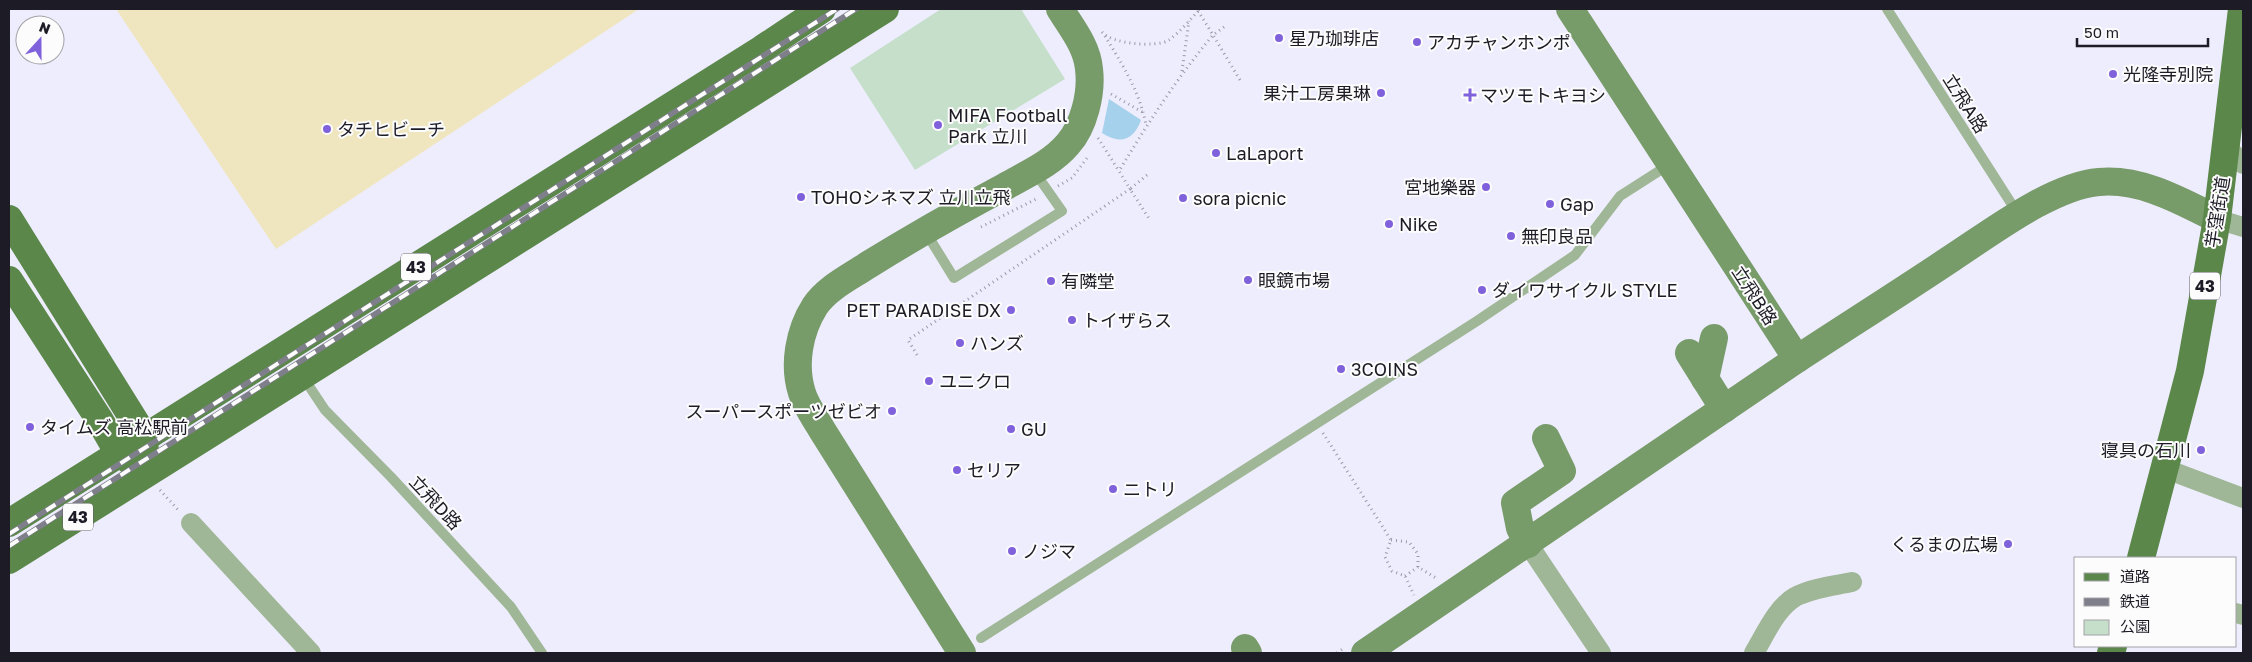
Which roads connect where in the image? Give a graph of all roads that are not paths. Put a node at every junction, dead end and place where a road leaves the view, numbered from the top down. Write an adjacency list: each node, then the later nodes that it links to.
1 (822, 9): 21 (main road, 43)
2 (885, 9): 18 (main road, 43)
3 (1060, 9): 9 (street)
4 (1570, 9): 8 (street, 立飛B路)
5 (1887, 9): 10 (lane, 立飛A路)
6 (2242, 9): 7 (main road, 芋窪街道 / 43)
7 (2235, 156): 12 (main road, 芋窪街道 / 43)
8 (1670, 164): 17 (street, 立飛B路); 33 (lane)
9 (1034, 170): 13 (street); 13 (lane)
10 (2018, 215): 12 (street); 17 (street)
11 (9, 219): 21 (main road)
12 (2235, 229): 24 (main road, 芋窪街道 / 43)
13 (925, 231): 33 (street)
14 (9, 280): 23 (main road)
15 (1714, 338): 19 (street)
16 (1689, 353): 19 (street)
17 (1797, 359): 20 (street)
18 (302, 376): 25 (main road, 43); 35 (lane, 立飛D路)
19 (1705, 379): 20 (street)
20 (1724, 409): 29 (street)
21 (144, 436): 23 (main road, 43); 25 (main road)
22 (1546, 438): 29 (street)
23 (118, 452): 25 (main road); 27 (main road, 43)
24 (2166, 469): 26 (street); 30 (main road, 芋窪街道 / 43)
25 (152, 480): 31 (main road, 43)
26 (2243, 498)
27 (9, 523)
28 (191, 523): 34 (street)
29 (1528, 544): 36 (street); 37 (street)
30 (2141, 557)
31 (9, 560)
32 (1852, 582): 38 (street)
33 (971, 645)
34 (311, 653)
35 (542, 653)
36 (1365, 653)
37 (1601, 653)
38 (1754, 653)

